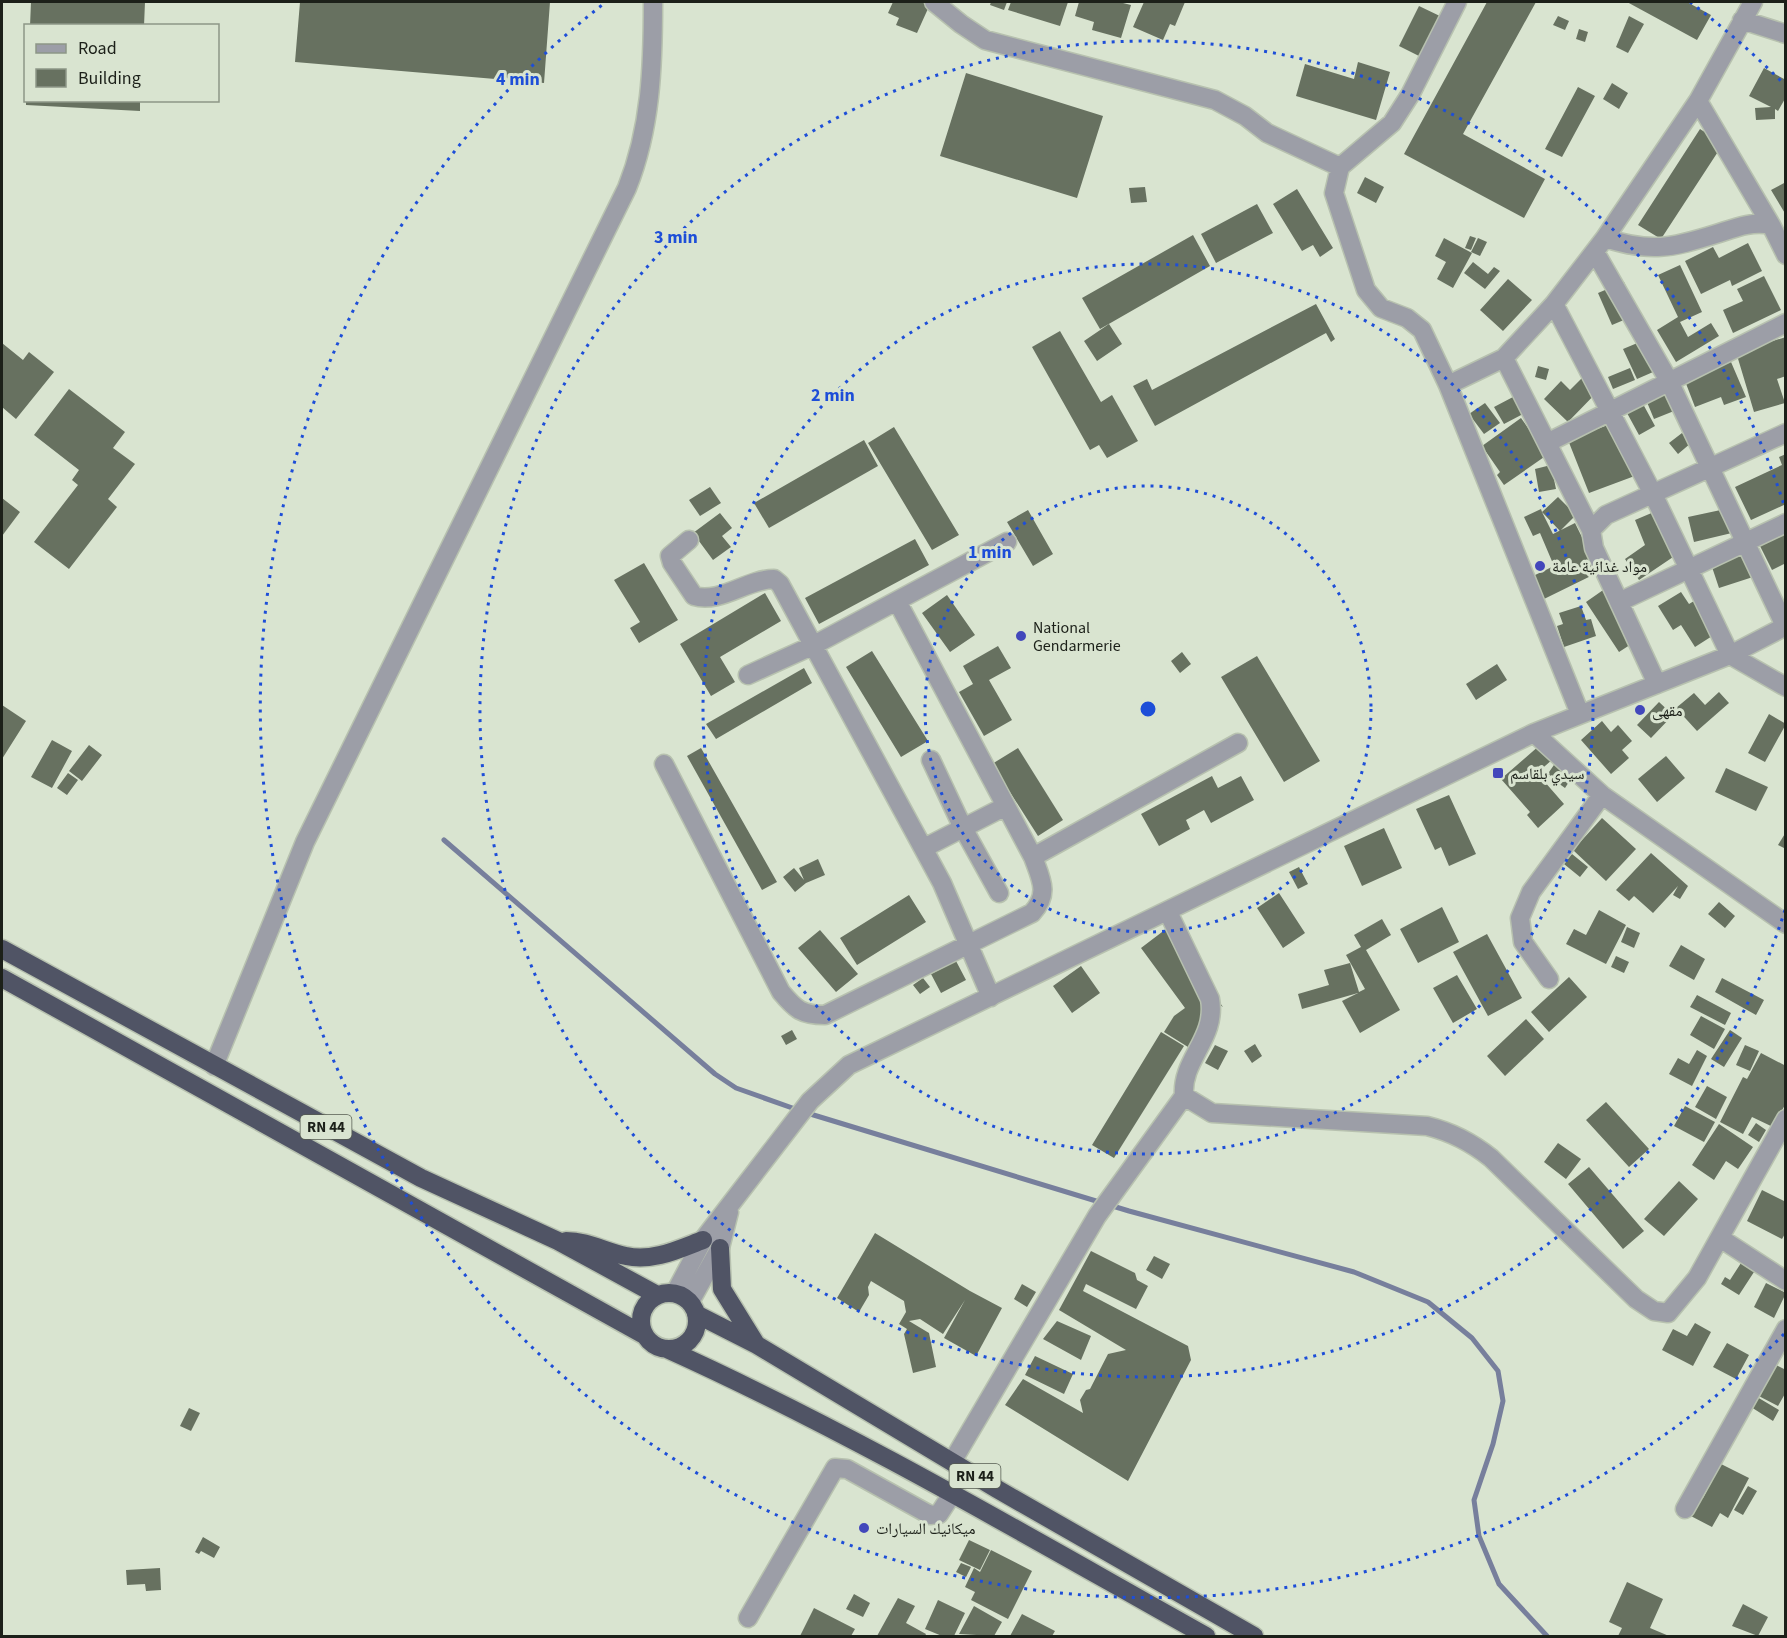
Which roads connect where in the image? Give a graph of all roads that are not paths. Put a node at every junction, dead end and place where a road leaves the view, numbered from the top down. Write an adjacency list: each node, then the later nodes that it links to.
1 (653, 2): 54 (street)
2 (934, 2): 8 (street)
3 (1457, 2): 8 (street)
4 (1753, 2): 5 (street)
5 (1742, 20): 6 (street); 7 (street)
6 (1785, 34)
7 (1698, 101): 9 (street); 10 (street)
8 (1340, 167): 16 (street)
9 (1771, 225): 10 (street); 11 (street)
10 (1600, 245): 12 (street); 15 (street)
11 (1785, 255)
12 (1554, 304): 14 (street); 17 (street)
13 (1785, 323): 15 (street)
14 (1504, 358): 16 (street); 19 (street)
15 (1669, 381): 17 (street); 20 (street)
16 (1448, 385): 36 (street)
17 (1609, 410): 19 (street); 21 (street)
18 (1785, 433): 20 (street)
19 (1547, 443): 23 (street)
20 (1712, 467): 21 (street); 25 (street)
21 (1653, 494): 23 (street); 27 (street)
22 (1785, 523): 25 (street)
23 (1592, 530): 29 (street)
24 (689, 540): 31 (street)
25 (1745, 540): 27 (street); 30 (street)
26 (1007, 542): 28 (street)
27 (1688, 567): 29 (street); 32 (street)
28 (897, 601): 31 (street); 42 (street)
29 (1619, 602): 34 (street)
30 (1785, 626): 32 (street)
31 (814, 645): 33 (street); 44 (street)
32 (1730, 655): 34 (street); 35 (street)
33 (748, 675)
34 (1657, 684): 36 (street)
35 (1785, 687)
36 (1580, 714): 37 (street)
37 (1534, 733): 41 (street); 47 (street)
38 (1238, 743): 45 (street)
39 (931, 760): 43 (street)
40 (664, 764): 49 (street)
41 (1602, 795): 48 (street); 52 (street)
42 (1006, 806): 43 (street); 45 (street)
43 (963, 828): 44 (street); 46 (street)
44 (924, 848): 49 (street)
45 (1033, 857): 49 (street)
46 (999, 892)
47 (1168, 912): 53 (street); 55 (street)
48 (1785, 924)
49 (969, 945): 53 (street)
50 (2, 949): 54 (highway, RN 44)
51 (2, 978): 65 (highway, RN 44)
52 (1549, 979)
53 (991, 997): 57 (street)
54 (214, 1066): 60 (highway, RN 44)
55 (1184, 1096): 58 (street); 68 (street)
56 (1785, 1119): 58 (street)
57 (730, 1208): 59 (street); 61 (street)
58 (1720, 1238): 62 (street)
59 (703, 1240): 60 (highway); 63 (street)
60 (558, 1241): 63 (highway, RN 44)
61 (720, 1248): 63 (street); 66 (highway)
62 (1785, 1281)
63 (679, 1301): 65 (highway); 66 (highway, RN 44); 67 (highway)
64 (1785, 1329): 70 (street)
65 (644, 1335): 67 (highway)
66 (758, 1346): 68 (highway, RN 44)
67 (668, 1349): 69 (highway, RN 44)
68 (952, 1462): 73 (highway, RN 44)
69 (952, 1494): 71 (street); 72 (highway, RN 44)
70 (1684, 1509)
71 (748, 1618)
72 (1206, 1636)
73 (1254, 1636)

